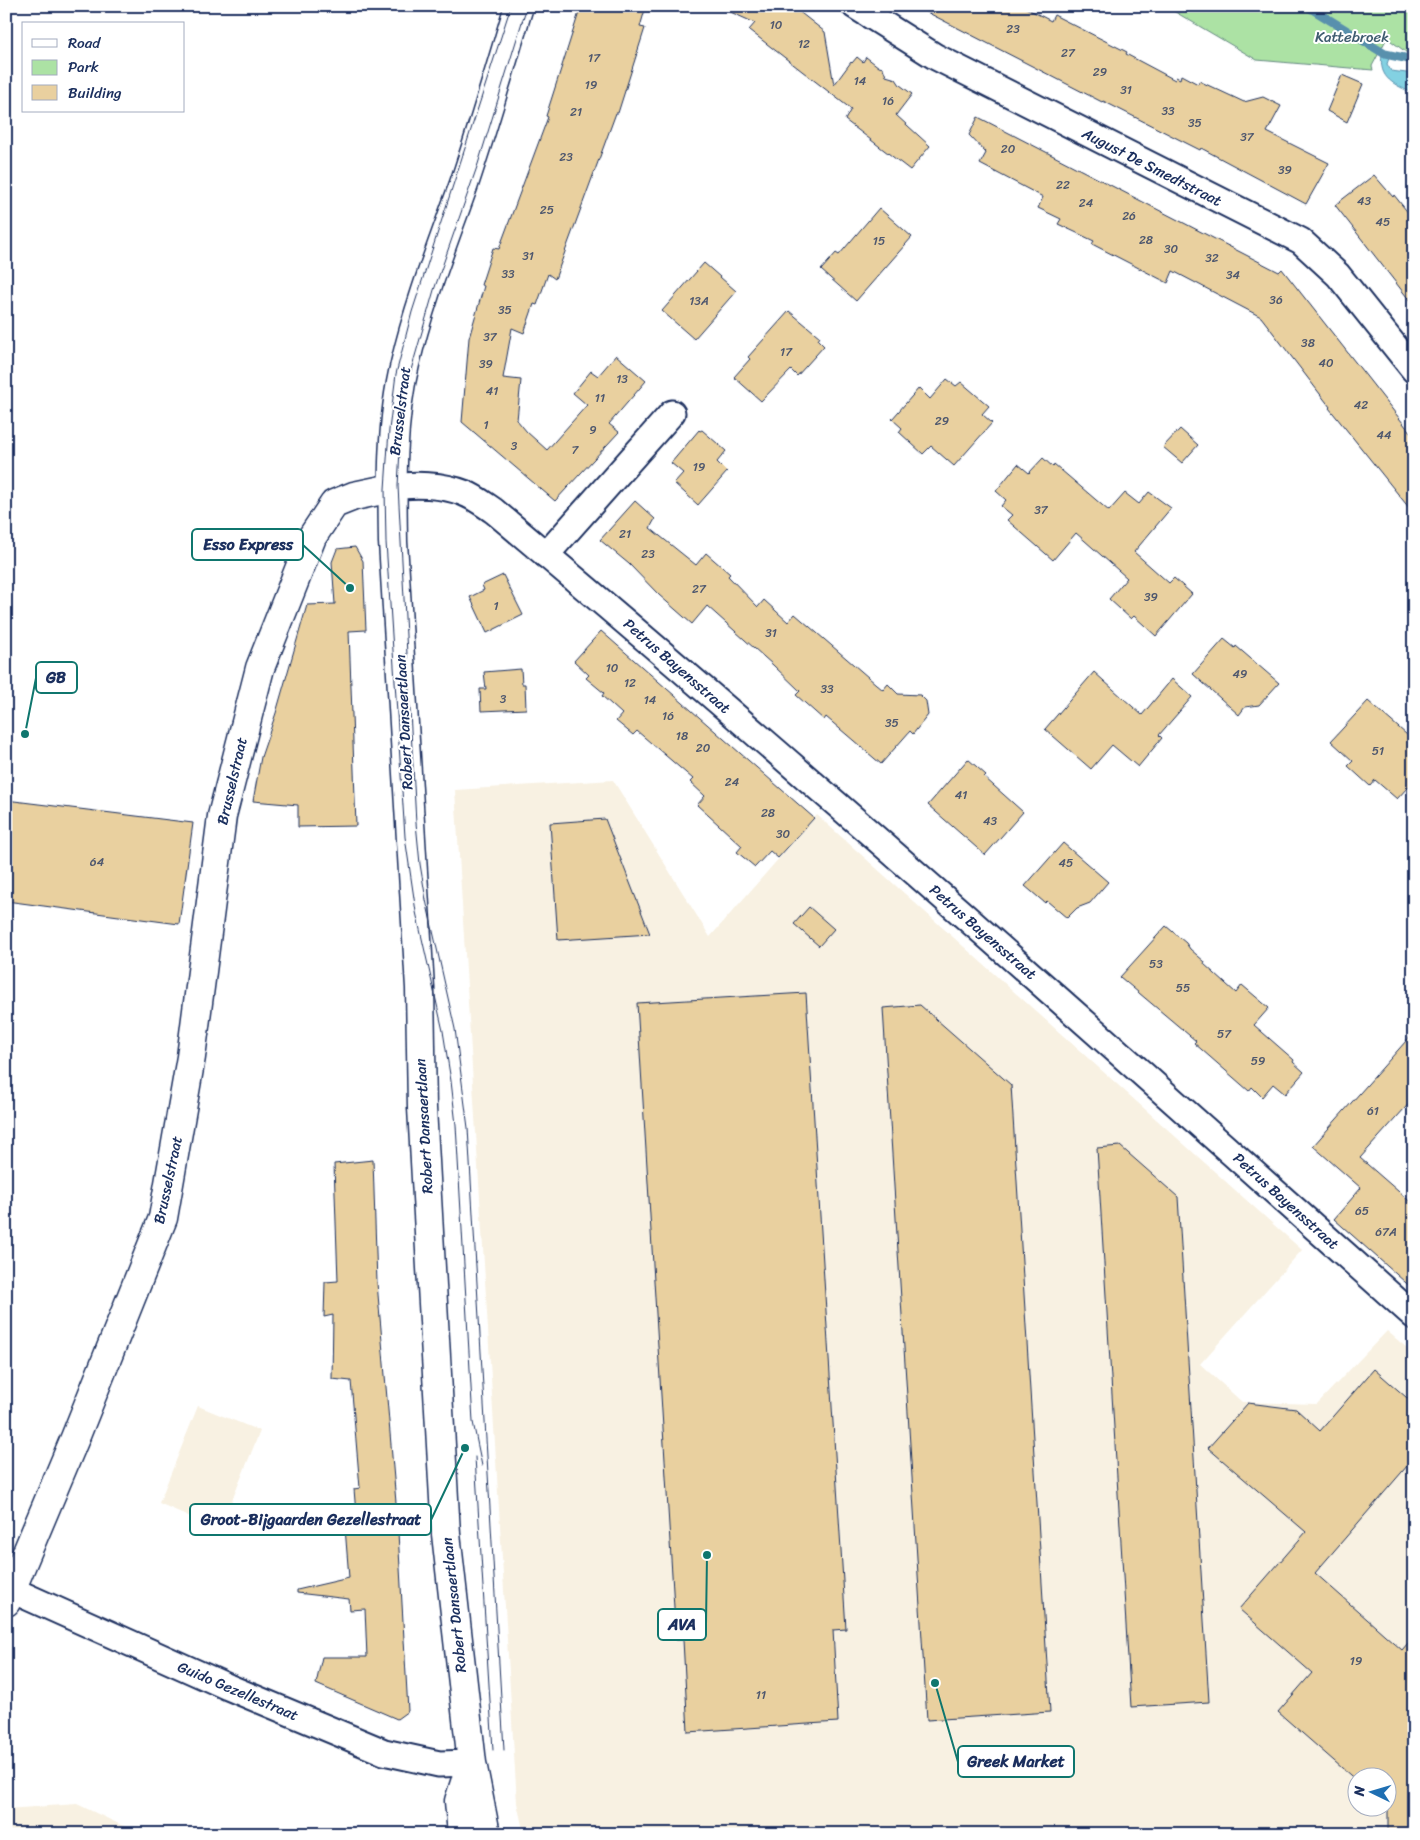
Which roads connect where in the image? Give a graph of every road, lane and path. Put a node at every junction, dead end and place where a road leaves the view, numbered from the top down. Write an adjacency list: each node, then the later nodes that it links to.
1 (519, 6): 5 (street, Brusselstraat)
2 (855, 6): 3 (street, August De Smedtstraat)
3 (1414, 370)
4 (672, 414): 6 (street)
5 (392, 488): 6 (street, Petrus Bayensstraat); 8 (street, Brusselstraat); 9 (street, Robert Dansaertlaan)
6 (546, 555): 7 (street, Petrus Bayensstraat)
7 (1414, 1316)
8 (9, 1596): 9 (street, Guido Gezellestraat)
9 (472, 1763): 10 (street, Robert Dansaertlaan); 11 (street, Robert Dansaertlaan)
10 (462, 1834)
11 (486, 1834)

